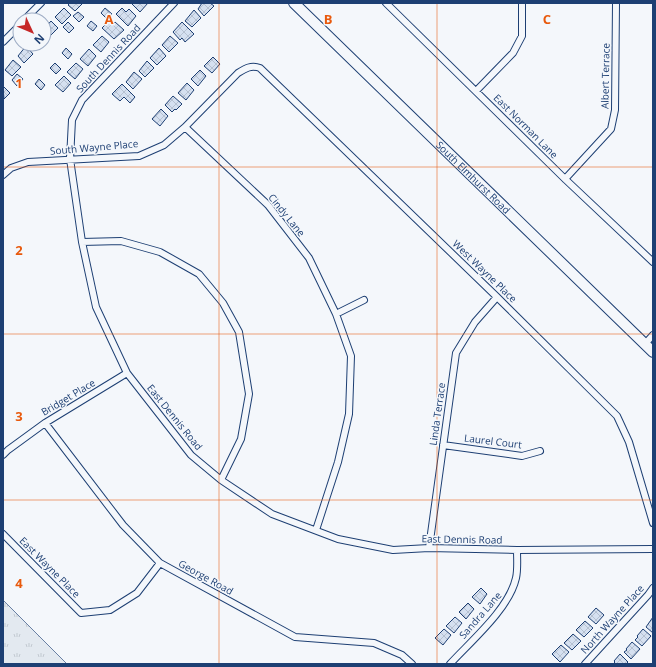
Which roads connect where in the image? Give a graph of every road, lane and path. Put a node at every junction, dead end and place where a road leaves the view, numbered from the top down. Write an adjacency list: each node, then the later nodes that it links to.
1 (41, 3): 7 (street)
2 (174, 3): 13 (street, South Dennis Road)
3 (294, 3): 22 (main road, South Elmhurst Road)
4 (387, 3): 11 (street, East Norman Lane)
5 (522, 3): 11 (street)
6 (616, 3): 15 (street, Albert Terrace)
7 (32, 12)
8 (12, 32): 9 (street)
9 (3, 42)
10 (254, 66): 12 (street, South Wayne Place); 18 (street, West Wayne Place)
11 (476, 91): 15 (street, East Norman Lane)
12 (185, 127): 13 (street, South Wayne Place); 20 (street, Cindy Lane)
13 (70, 160): 14 (street, South Wayne Place); 16 (street, East Dennis Road)
14 (3, 174)
15 (565, 179): 17 (street, East Norman Lane)
16 (82, 242): 24 (street, East Dennis Road); 29 (street)
17 (653, 262)
18 (497, 297): 26 (street, Linda Terrace); 30 (street, West Wayne Place)
19 (364, 300): 20 (street)
20 (336, 314): 31 (street, Cindy Lane)
21 (653, 335): 22 (street)
22 (645, 344): 23 (main road, South Elmhurst Road)
23 (653, 352)
24 (127, 373): 25 (street, Bridget Place); 29 (street, East Dennis Road)
25 (45, 423): 28 (street, Bridget Place); 36 (street, George Road)
26 (443, 445): 27 (street, Laurel Court); 33 (street, Linda Terrace)
27 (540, 451)
28 (3, 455)
29 (221, 480): 31 (street, East Dennis Road)
30 (653, 523)
31 (316, 530): 33 (street, East Dennis Road)
32 (3, 534): 36 (street, East Wayne Place)
33 (429, 548): 35 (street, East Dennis Road)
34 (653, 549): 35 (street, East Dennis Road)
35 (517, 550): 39 (street, Sandra Lane)
36 (160, 563): 38 (street, George Road)
37 (653, 588): 40 (street, North Wayne Place)
38 (412, 664)
39 (450, 664)
40 (585, 664)

